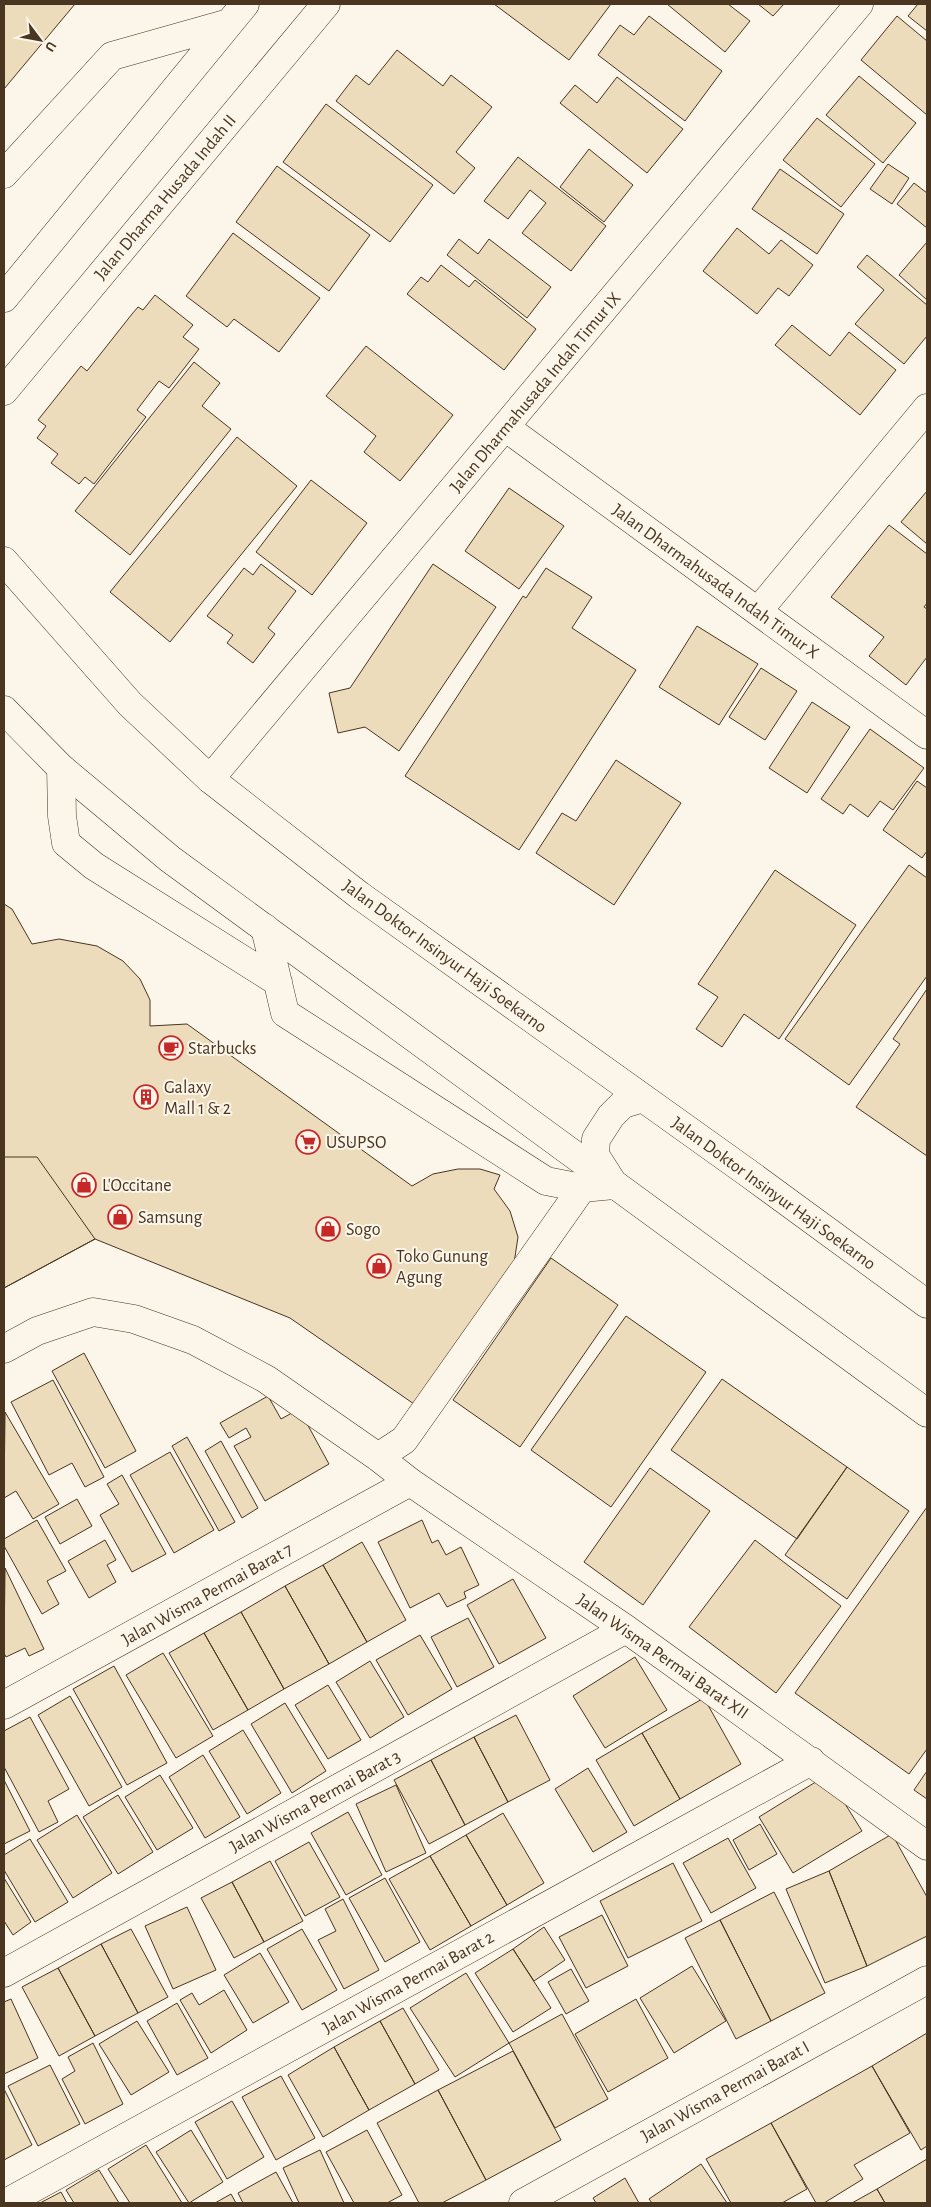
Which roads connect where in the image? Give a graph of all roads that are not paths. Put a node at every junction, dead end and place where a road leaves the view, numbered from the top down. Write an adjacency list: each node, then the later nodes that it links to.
1 (326, 4): 6 (street, Jalan Dharma Husada Indah II)
2 (859, 4): 8 (street, Jalan Dharmahusada Indah Timur IX)
3 (237, 14): 4 (street); 5 (street)
4 (4, 174)
5 (4, 298)
6 (4, 391)
7 (927, 408): 10 (street)
8 (505, 427): 10 (street, Jalan Dharmahusada Indah Timur X); 14 (street, Jalan Dharmahusada Indah Timur IX)
9 (4, 561): 14 (street, Jalan Doktor Insinyur Haji Soekarno)
10 (758, 611): 12 (street, Jalan Dharmahusada Indah Timur X)
11 (4, 710): 13 (street)
12 (927, 735)
13 (61, 768): 15 (street); 16 (street)
14 (210, 779): 17 (street, Jalan Doktor Insinyur Haji Soekarno)
15 (265, 928): 16 (street); 18 (street)
16 (278, 982): 19 (street)
17 (643, 1098): 18 (street); 20 (street, Jalan Doktor Insinyur Haji Soekarno)
18 (614, 1186): 19 (street); 22 (street)
19 (582, 1188): 23 (street, Jalan Wisma Permai Barat 7)
20 (927, 1304)
21 (4, 1349): 23 (street, Jalan Wisma Permai Barat XII)
22 (927, 1413)
23 (395, 1470): 24 (street, Jalan Wisma Permai Barat XII); 25 (street, Jalan Wisma Permai Barat 7)
24 (626, 1629): 26 (street, Jalan Wisma Permai Barat XII); 28 (street, Jalan Wisma Permai Barat 3)
25 (4, 1705)
26 (811, 1761): 27 (street, Jalan Wisma Permai Barat XII); 30 (street, Jalan Wisma Permai Barat 2)
27 (927, 1846)
28 (4, 1973)
29 (927, 1980): 31 (street, Jalan Wisma Permai Barat I)
30 (6, 2203)
31 (523, 2203)

